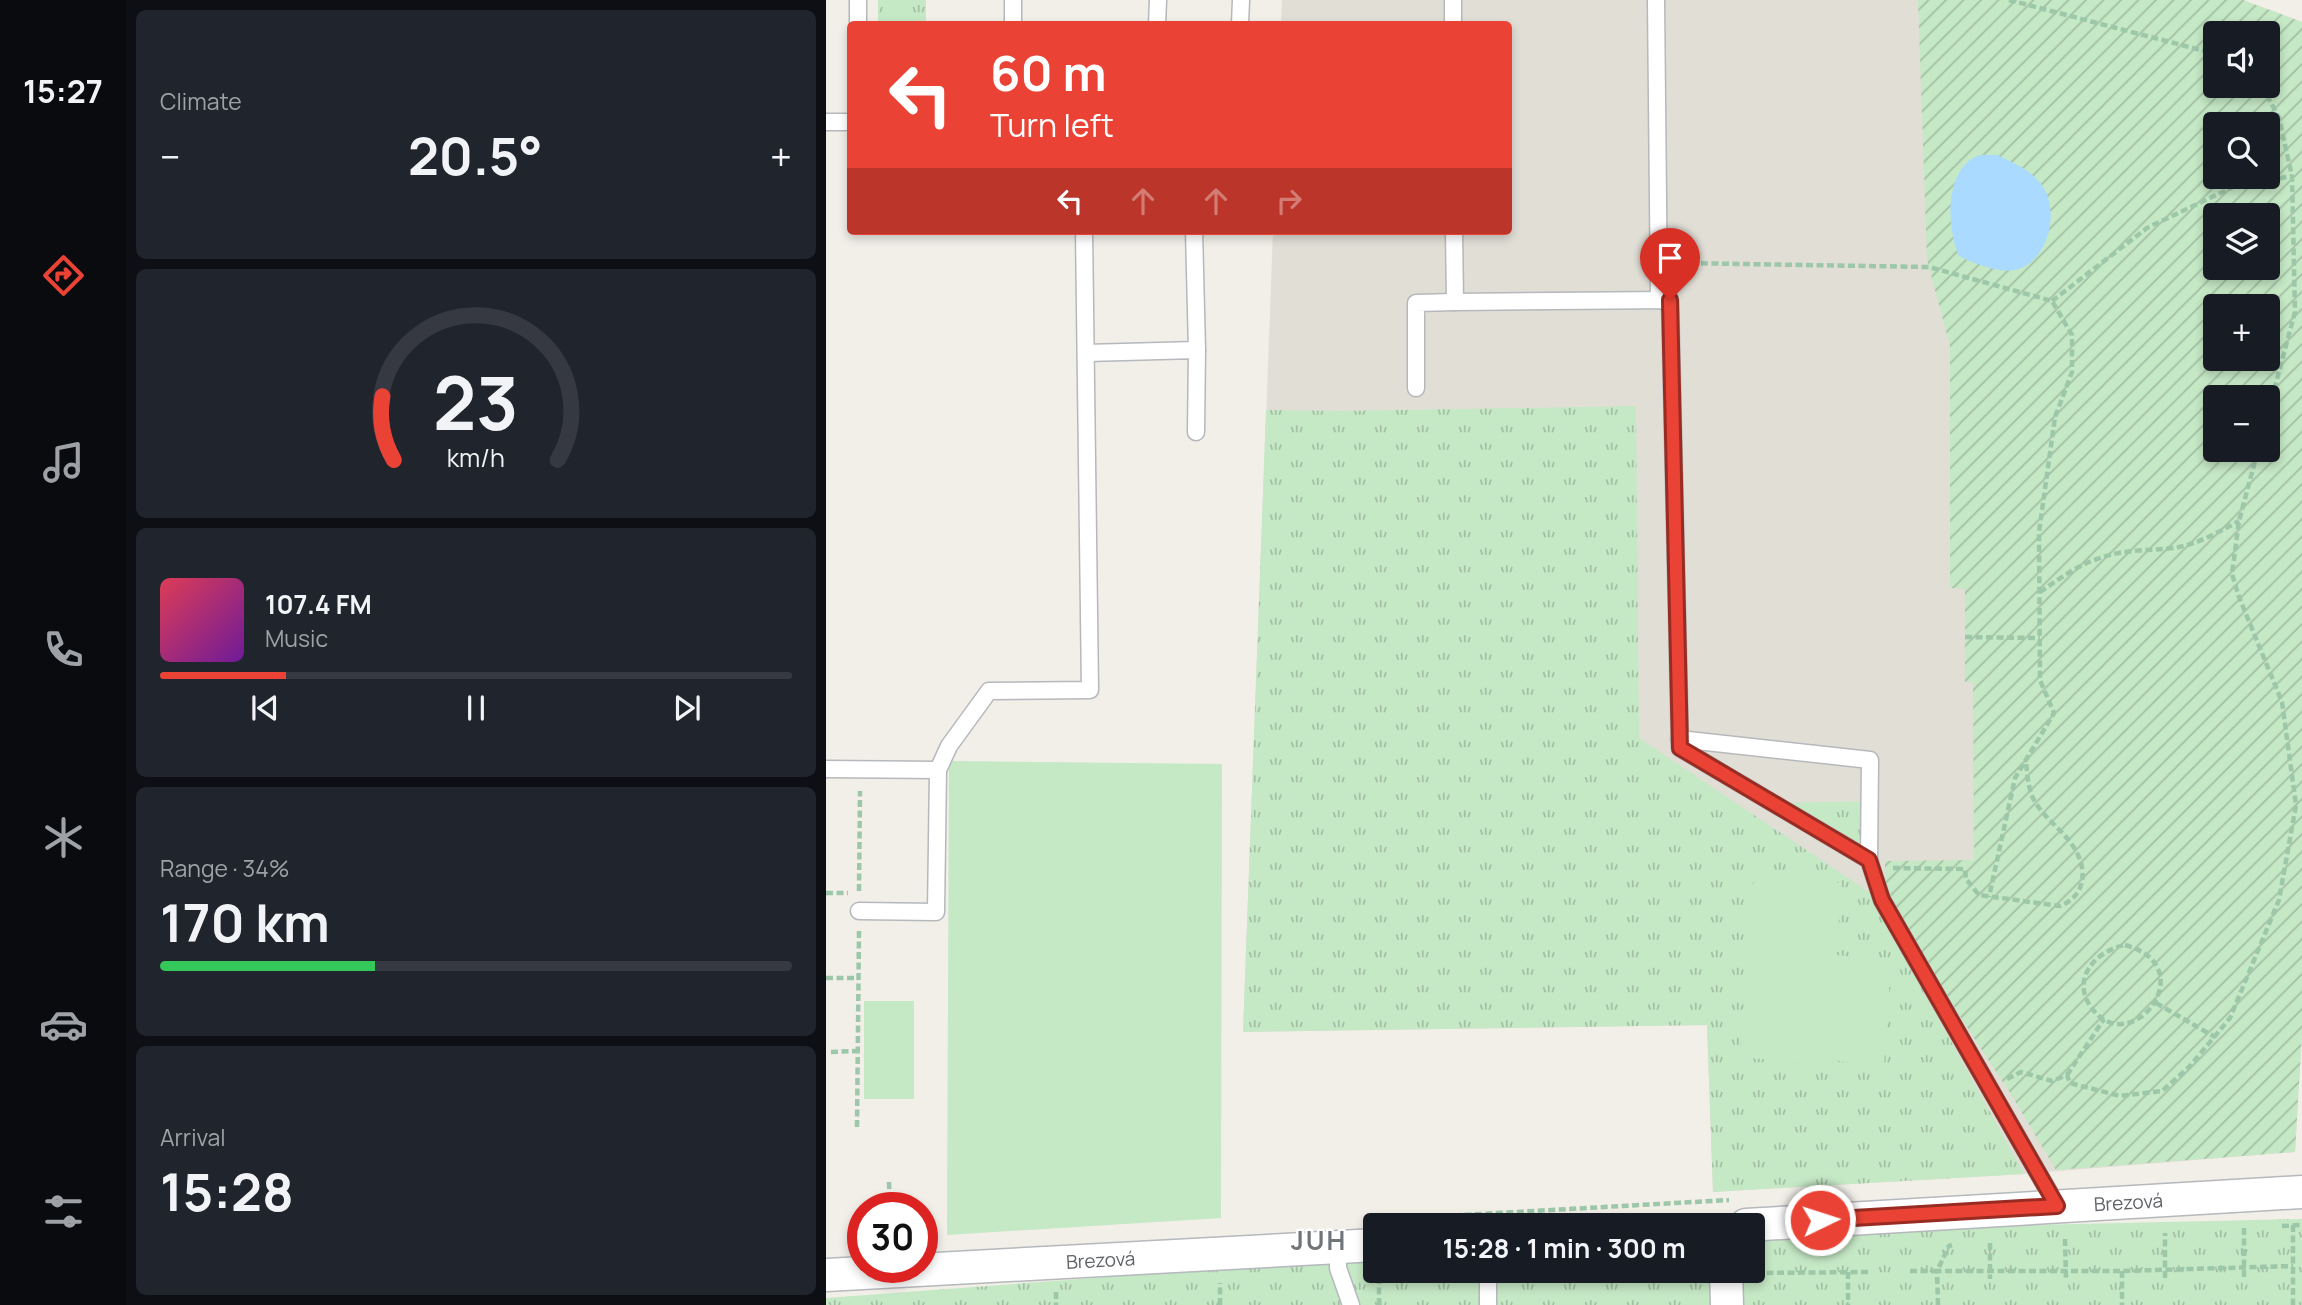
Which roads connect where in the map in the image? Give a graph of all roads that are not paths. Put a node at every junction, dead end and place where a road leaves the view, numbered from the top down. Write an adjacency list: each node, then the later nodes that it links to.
1 (858, 0): 7 (lane)
2 (1013, 0): 8 (lane)
3 (1158, 0): 9 (lane)
4 (1241, 0): 10 (lane)
5 (1453, 0): 11 (lane)
6 (1656, 0): 17 (lane)
7 (858, 21)
8 (1013, 21)
9 (1157, 21)
10 (1240, 21)
11 (1453, 21)
12 (826, 122): 13 (lane)
13 (847, 122)
14 (1084, 235): 20 (lane)
15 (1194, 235): 19 (lane)
16 (1454, 235): 18 (lane)
17 (1659, 300): 18 (lane); 23 (lane)
18 (1455, 302): 21 (lane)
19 (1197, 350): 20 (lane); 22 (lane)
20 (1086, 353): 25 (lane)
21 (1416, 388)
22 (1196, 432)
23 (1679, 739): 26 (lane); 26 (lane)
24 (826, 769): 25 (lane)
25 (938, 770): 27 (lane)
26 (1870, 864): 29 (lane)
27 (859, 911)
28 (2302, 1192): 29 (street, Brezová)
29 (2057, 1206): 30 (street, Brezová)
30 (1744, 1212)
31 (1363, 1238): 32 (street, Brezová)
32 (1338, 1247): 33 (street, Brezová); 36 (lane)
33 (826, 1275)
34 (1488, 1283): 37 (lane)
35 (1734, 1283): 38 (street)
36 (1351, 1305)
37 (1488, 1305)
38 (1727, 1305)

